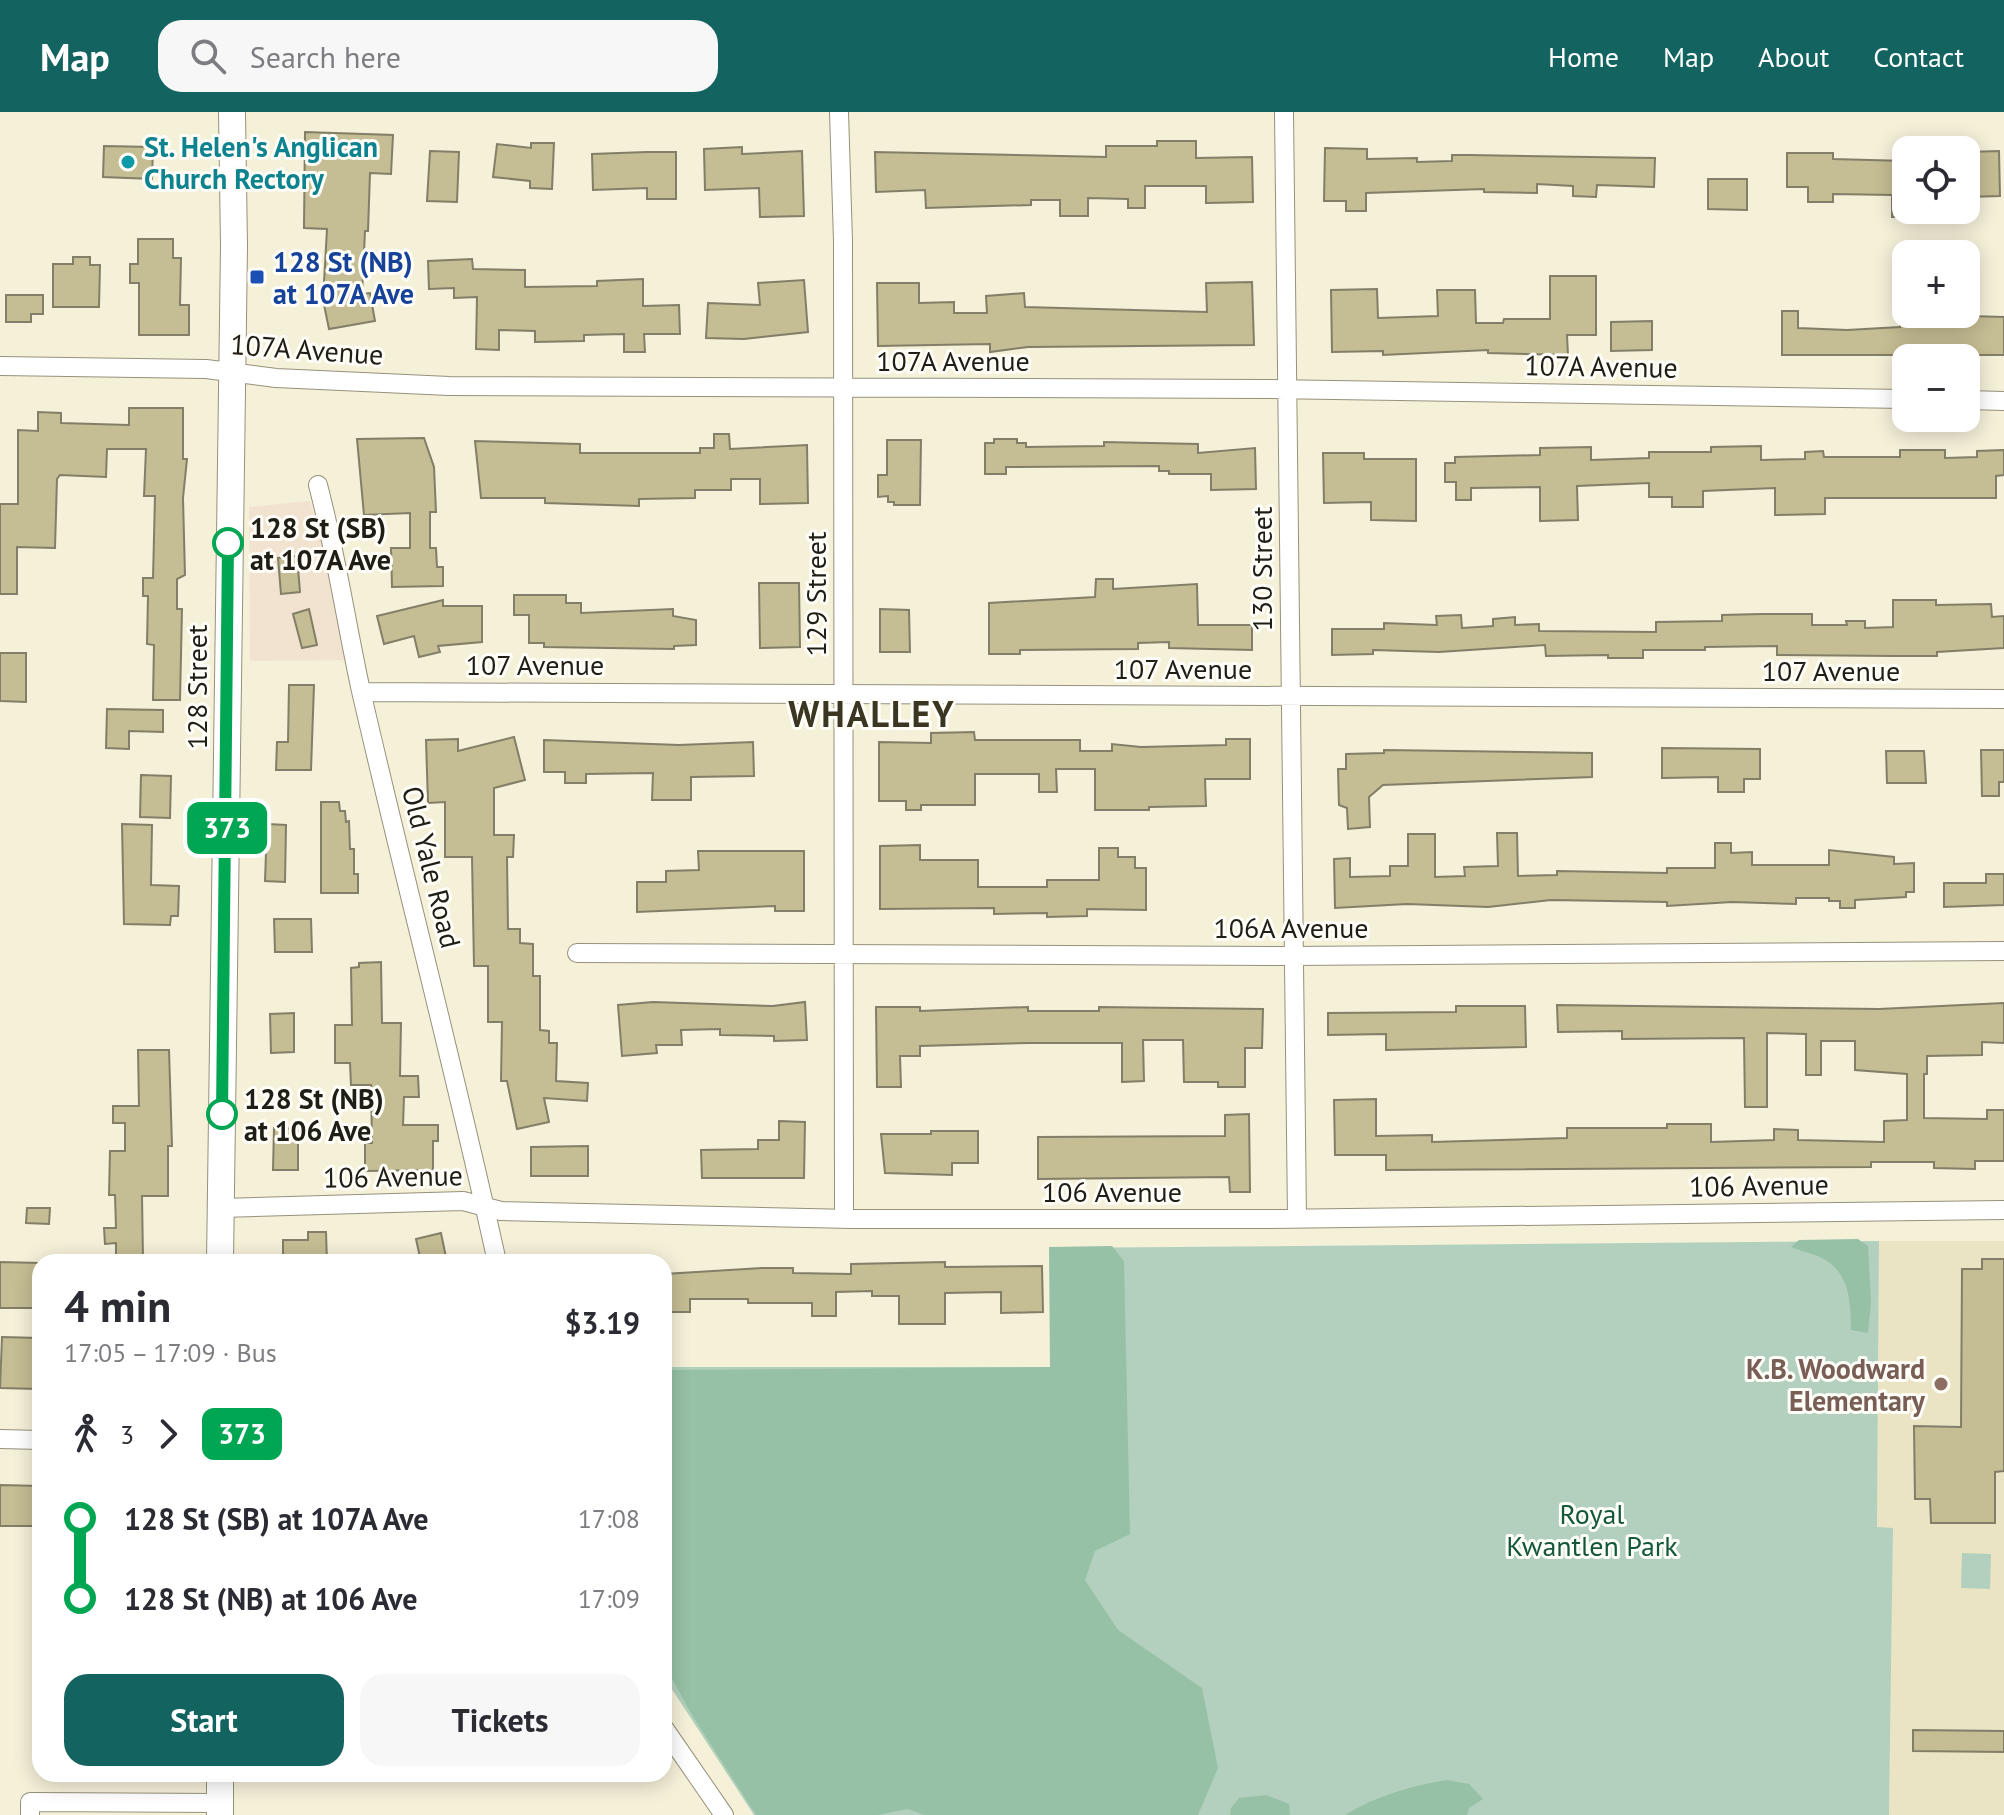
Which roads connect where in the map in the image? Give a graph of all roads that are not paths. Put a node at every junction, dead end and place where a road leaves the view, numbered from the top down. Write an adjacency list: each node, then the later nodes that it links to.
1 (232, 112): 5 (main road, 128 Street)
2 (839, 112): 6 (street, 129 Street)
3 (1284, 112): 7 (street, 130 Street)
4 (0, 366): 5 (street, 107A Avenue)
5 (231, 372): 6 (street, 107A Avenue); 21 (main road, 128 Street)
6 (843, 387): 7 (street, 107A Avenue); 13 (street, 129 Street)
7 (1287, 389): 8 (street, 107A Avenue); 14 (street, 130 Street)
8 (1892, 399)
9 (1980, 400): 10 (street)
10 (2004, 401)
11 (318, 485): 12 (street, Old Yale Road)
12 (362, 692): 13 (street, 107 Avenue); 20 (street, Old Yale Road)
13 (843, 694): 14 (street, 107 Avenue); 18 (street, 129 Street)
14 (1290, 696): 15 (street, 107 Avenue); 19 (street, 130 Street)
15 (2004, 699)
16 (2004, 951): 19 (street, 106A Avenue)
17 (577, 953): 18 (street, 106A Avenue)
18 (843, 956): 19 (street, 106A Avenue); 24 (street, 129 Street)
19 (1292, 956): 23 (street, 130 Street)
20 (485, 1205): 21 (street, 106 Avenue); 24 (street, 106 Avenue); 26 (street, Old Yale Road)
21 (221, 1208): 25 (main road, 128 Street)
22 (2004, 1210): 23 (street, 106 Avenue)
23 (1297, 1218): 24 (street, 106 Avenue)
24 (844, 1219)
25 (220, 1254)
26 (495, 1254)
27 (0, 1439): 28 (street)
28 (32, 1440)
29 (673, 1757): 33 (street)
30 (220, 1782): 32 (main road)
31 (30, 1808): 32 (street)
32 (220, 1809)
33 (724, 1815)

